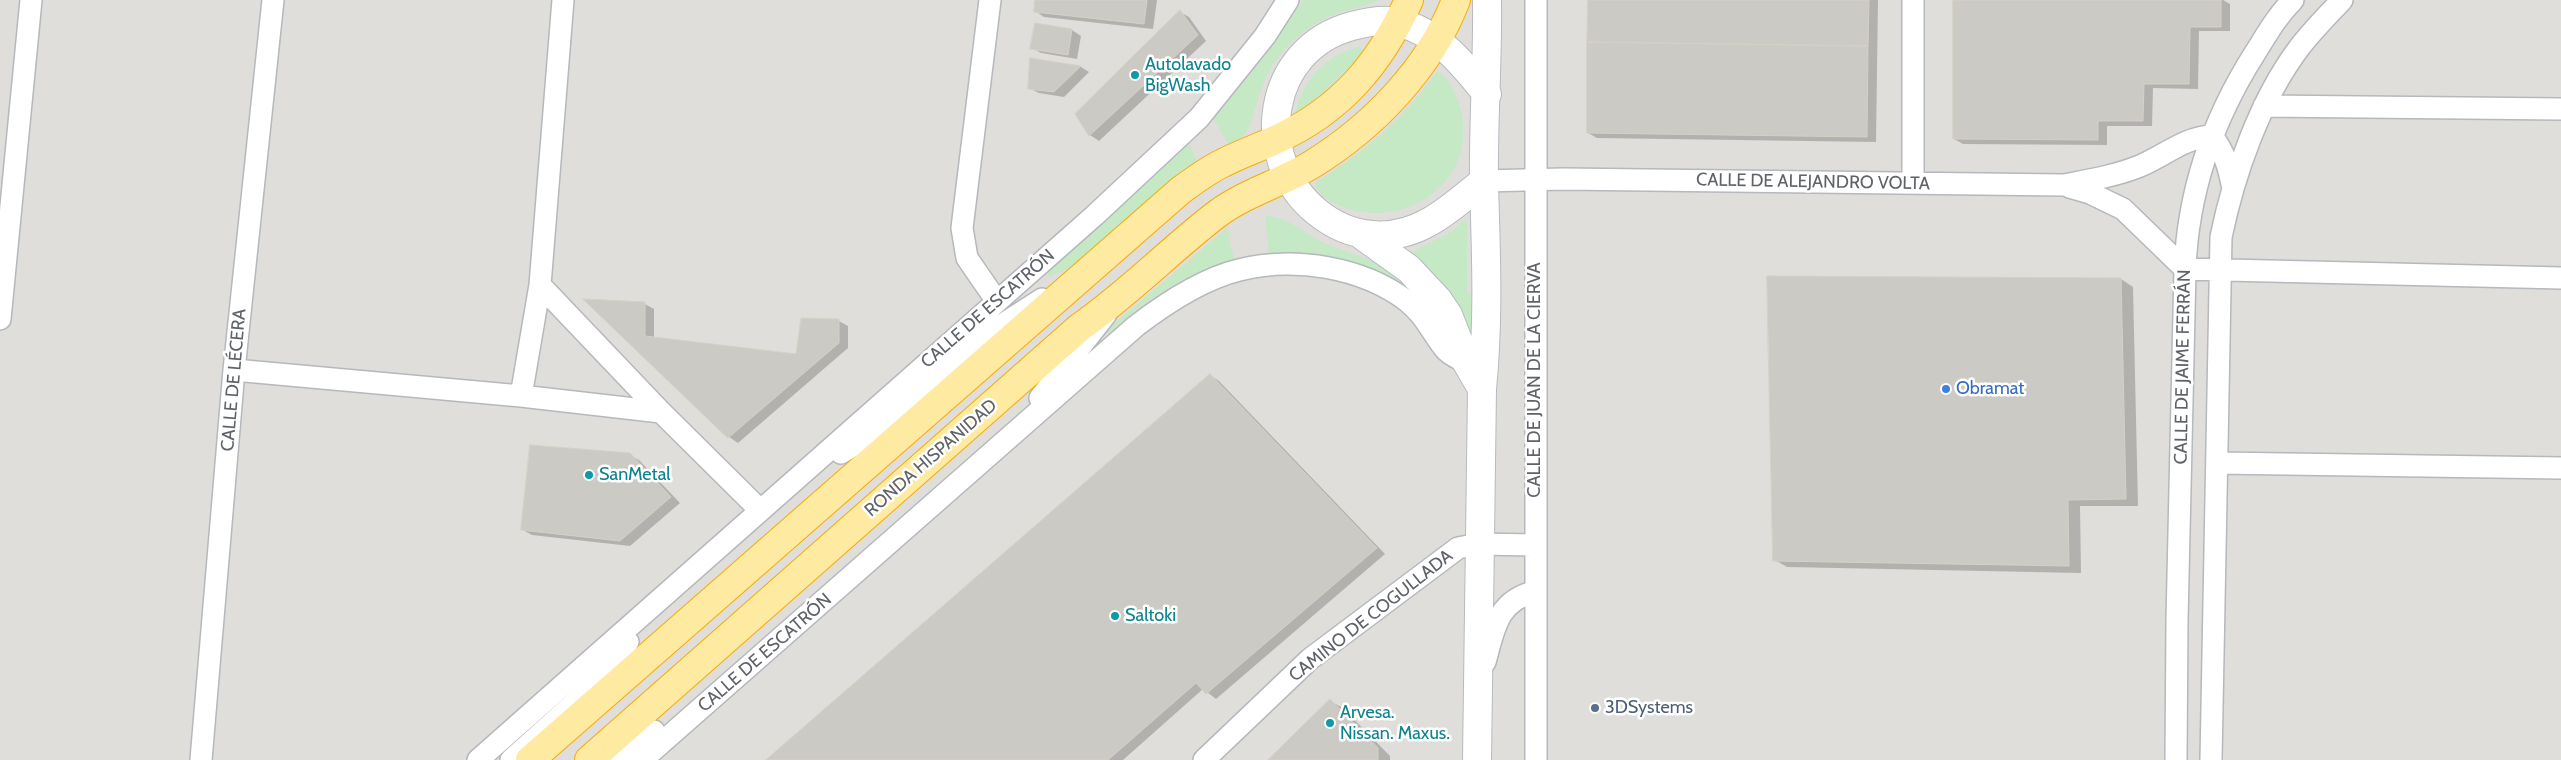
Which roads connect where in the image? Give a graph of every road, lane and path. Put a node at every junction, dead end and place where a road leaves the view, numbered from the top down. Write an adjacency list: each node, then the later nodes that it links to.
1 (30, 0): 35 (street)
2 (273, 0): 37 (street, CALLE DE LÉCERA)
3 (563, 0): 32 (street)
4 (990, 0): 33 (street)
5 (1288, 0): 33 (street, CALLE DE ESCATRÓN)
6 (1456, 0): 13 (highway, RONDA HISPANIDAD)
7 (1488, 0): 14 (main road)
8 (1536, 0): 19 (street, CALLE DE JUAN DE LA CIERVA)
9 (1913, 0): 24 (street)
10 (2293, 0): 17 (street, CALLE DE JAIME FERRÁN)
11 (2342, 0): 15 (street, CALLE DE JAIME FERRÁN)
12 (1404, 11): 13 (main road); 18 (highway); 18 (main road)
13 (1435, 41): 14 (main road); 20 (highway, RONDA HISPANIDAD)
14 (1487, 94): 23 (main road)
15 (2264, 106): 16 (street); 26 (street, CALLE DE JAIME FERRÁN)
16 (2561, 109)
17 (2212, 136): 25 (street, CALLE DE ALEJANDRO VOLTA); 26 (street); 28 (street, CALLE DE JAIME FERRÁN)
18 (1276, 140): 20 (main road); 30 (highway)
19 (1534, 145): 21 (street); 22 (street, CALLE DE JUAN DE LA CIERVA)
20 (1287, 178): 27 (main road); 34 (highway, RONDA HISPANIDAD)
21 (1562, 179): 22 (street, CALLE DE ALEJANDRO VOLTA); 24 (street, CALLE DE ALEJANDRO VOLTA)
22 (1536, 181): 23 (street, CALLE DE ALEJANDRO VOLTA); 47 (street, CALLE DE JUAN DE LA CIERVA)
23 (1484, 182): 27 (main road); 38 (main road)
24 (1913, 183): 25 (street, CALLE DE ALEJANDRO VOLTA)
25 (2064, 185): 28 (street, CALLE DE ALEJANDRO VOLTA)
26 (2233, 189): 29 (street, CALLE DE JAIME FERRÁN)
27 (1363, 236): 36 (main road)
28 (2185, 269): 29 (street); 62 (street, CALLE DE JAIME FERRÁN)
29 (2219, 271): 31 (street); 42 (street, CALLE DE JAIME FERRÁN)
30 (1083, 274): 44 (street); 55 (highway)
31 (2561, 278)
32 (540, 285): 39 (street); 40 (street)
33 (996, 300): 44 (street, CALLE DE ESCATRÓN)
34 (1114, 304): 41 (street, CALLE DE ESCATRÓN); 56 (highway, RONDA HISPANIDAD)
35 (0, 319)
36 (1467, 363): 38 (main road); 41 (street, CALLE DE ESCATRÓN)
37 (234, 370): 39 (street); 52 (street, CALLE DE LÉCERA)
38 (1482, 389): 46 (main road)
39 (521, 396): 40 (street)
40 (661, 412): 45 (street)
41 (1022, 426): 50 (street, CALLE DE ESCATRÓN)
42 (2217, 462): 43 (street, CALLE DE JAIME FERRÁN); 63 (street, CALLE DE JAIME FERRÁN)
43 (2561, 468)
44 (799, 478): 45 (street, CALLE DE ESCATRÓN)
45 (760, 510): 49 (street, CALLE DE ESCATRÓN)
46 (1479, 544): 47 (street, CAMINO DE COGULLADA); 51 (main road); 59 (street, CAMINO DE COGULLADA)
47 (1534, 545): 48 (street, CALLE DE JUAN DE LA CIERVA)
48 (1534, 592): 51 (street); 61 (street, CALLE DE JUAN DE LA CIERVA)
49 (664, 597): 53 (street, CALLE DE ESCATRÓN); 54 (street, CALLE DE ESCATRÓN)
50 (768, 652): 57 (street); 58 (street, CALLE DE ESCATRÓN)
51 (1479, 687): 60 (main road)
52 (201, 760)
53 (478, 760)
54 (511, 760)
55 (530, 760)
56 (589, 760)
57 (620, 760)
58 (642, 760)
59 (1204, 760)
60 (1478, 760)
61 (1536, 760)
62 (2176, 760)
63 (2210, 760)

